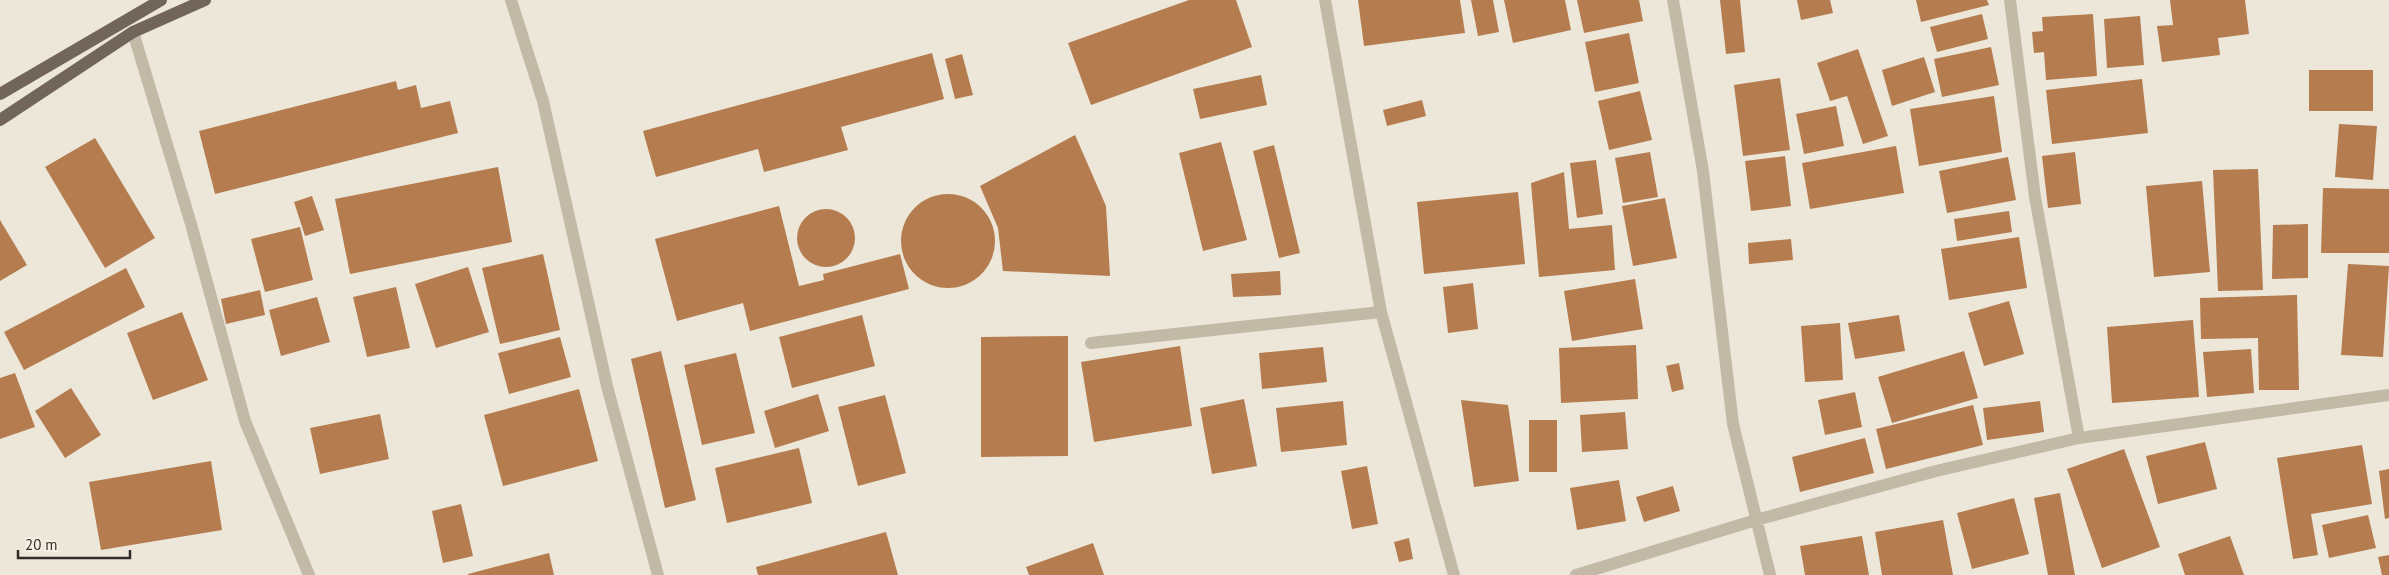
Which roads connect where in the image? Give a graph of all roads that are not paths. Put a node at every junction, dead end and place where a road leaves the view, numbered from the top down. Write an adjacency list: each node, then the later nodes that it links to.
1 (161, 0): 8 (main road)
2 (205, 0): 7 (main road)
3 (511, 0): 16 (street)
4 (1325, 0): 10 (street)
5 (1673, 0): 14 (street)
6 (2010, 0): 13 (street)
7 (133, 32): 9 (main road); 15 (street)
8 (0, 94)
9 (0, 120)
10 (1382, 312): 11 (street); 17 (street)
11 (1091, 343)
12 (2389, 395): 13 (street)
13 (2079, 438): 14 (street)
14 (1756, 520): 18 (street); 19 (street)
15 (309, 575)
16 (658, 575)
17 (1454, 575)
18 (1576, 575)
19 (1770, 575)

